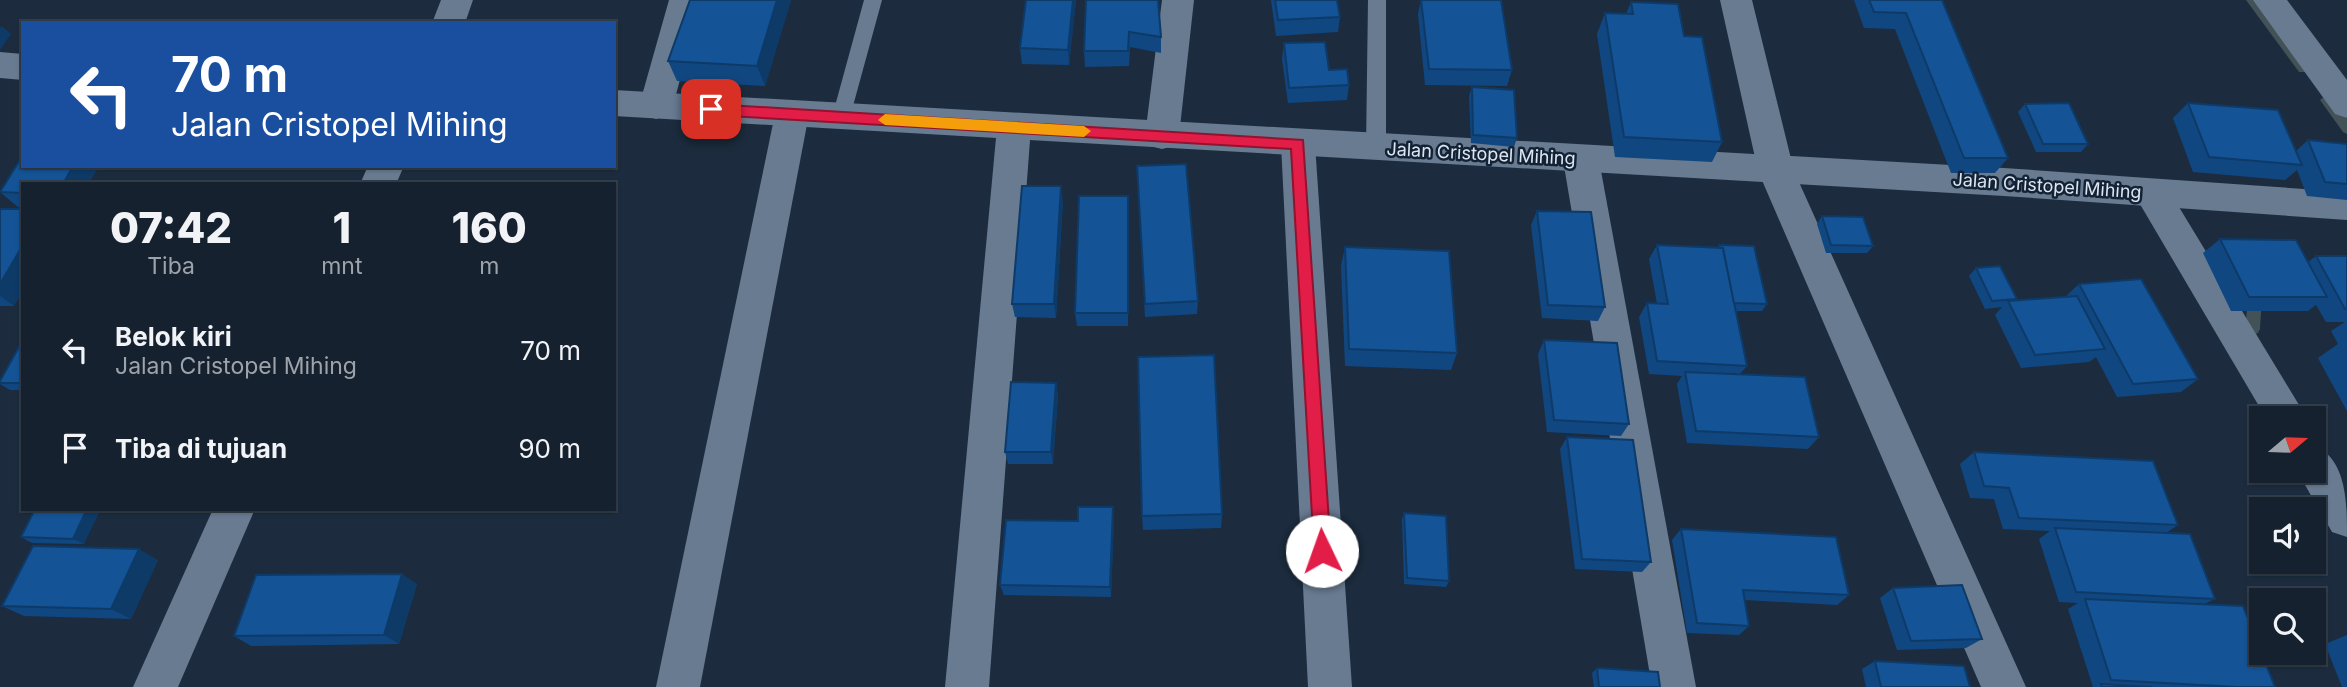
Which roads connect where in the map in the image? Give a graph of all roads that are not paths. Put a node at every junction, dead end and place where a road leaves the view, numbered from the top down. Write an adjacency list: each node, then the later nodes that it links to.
1 (457, 0): 8 (street)
2 (685, 0): 13 (street)
3 (873, 0): 15 (lane)
4 (1178, 0): 17 (street)
5 (1377, 0): 20 (lane)
6 (1736, 0): 22 (street)
7 (2269, 0): 12 (street)
8 (448, 21)
9 (0, 65): 10 (street)
10 (21, 67)
11 (616, 103): 13 (street, Jalan Cristopel Mihing)
12 (2347, 104)
13 (656, 106): 14 (street, Jalan Cristopel Mihing)
14 (792, 114): 15 (street, Jalan Cristopel Mihing); 31 (street)
15 (841, 117): 16 (street, Jalan Cristopel Mihing)
16 (1014, 127): 17 (street, Jalan Cristopel Mihing); 32 (street)
17 (1162, 136): 18 (street, Jalan Cristopel Mihing)
18 (1298, 144): 20 (street, Jalan Cristopel Mihing); 33 (street)
19 (1990, 146): 23 (street)
20 (1376, 148): 21 (street, Jalan Cristopel Mihing)
21 (1581, 160): 22 (street, Jalan Cristopel Mihing); 34 (street)
22 (1776, 171): 23 (street, Jalan Cristopel Mihing); 35 (street)
23 (2004, 182): 24 (street, Jalan Cristopel Mihing)
24 (2152, 194): 25 (street, Jalan Cristopel Mihing); 26 (street)
25 (2347, 206)
26 (2280, 406)
27 (2326, 483): 29 (street)
28 (233, 511): 30 (street)
29 (2347, 518)
30 (155, 687)
31 (678, 687)
32 (967, 687)
33 (1330, 687)
34 (1674, 687)
35 (2004, 687)

